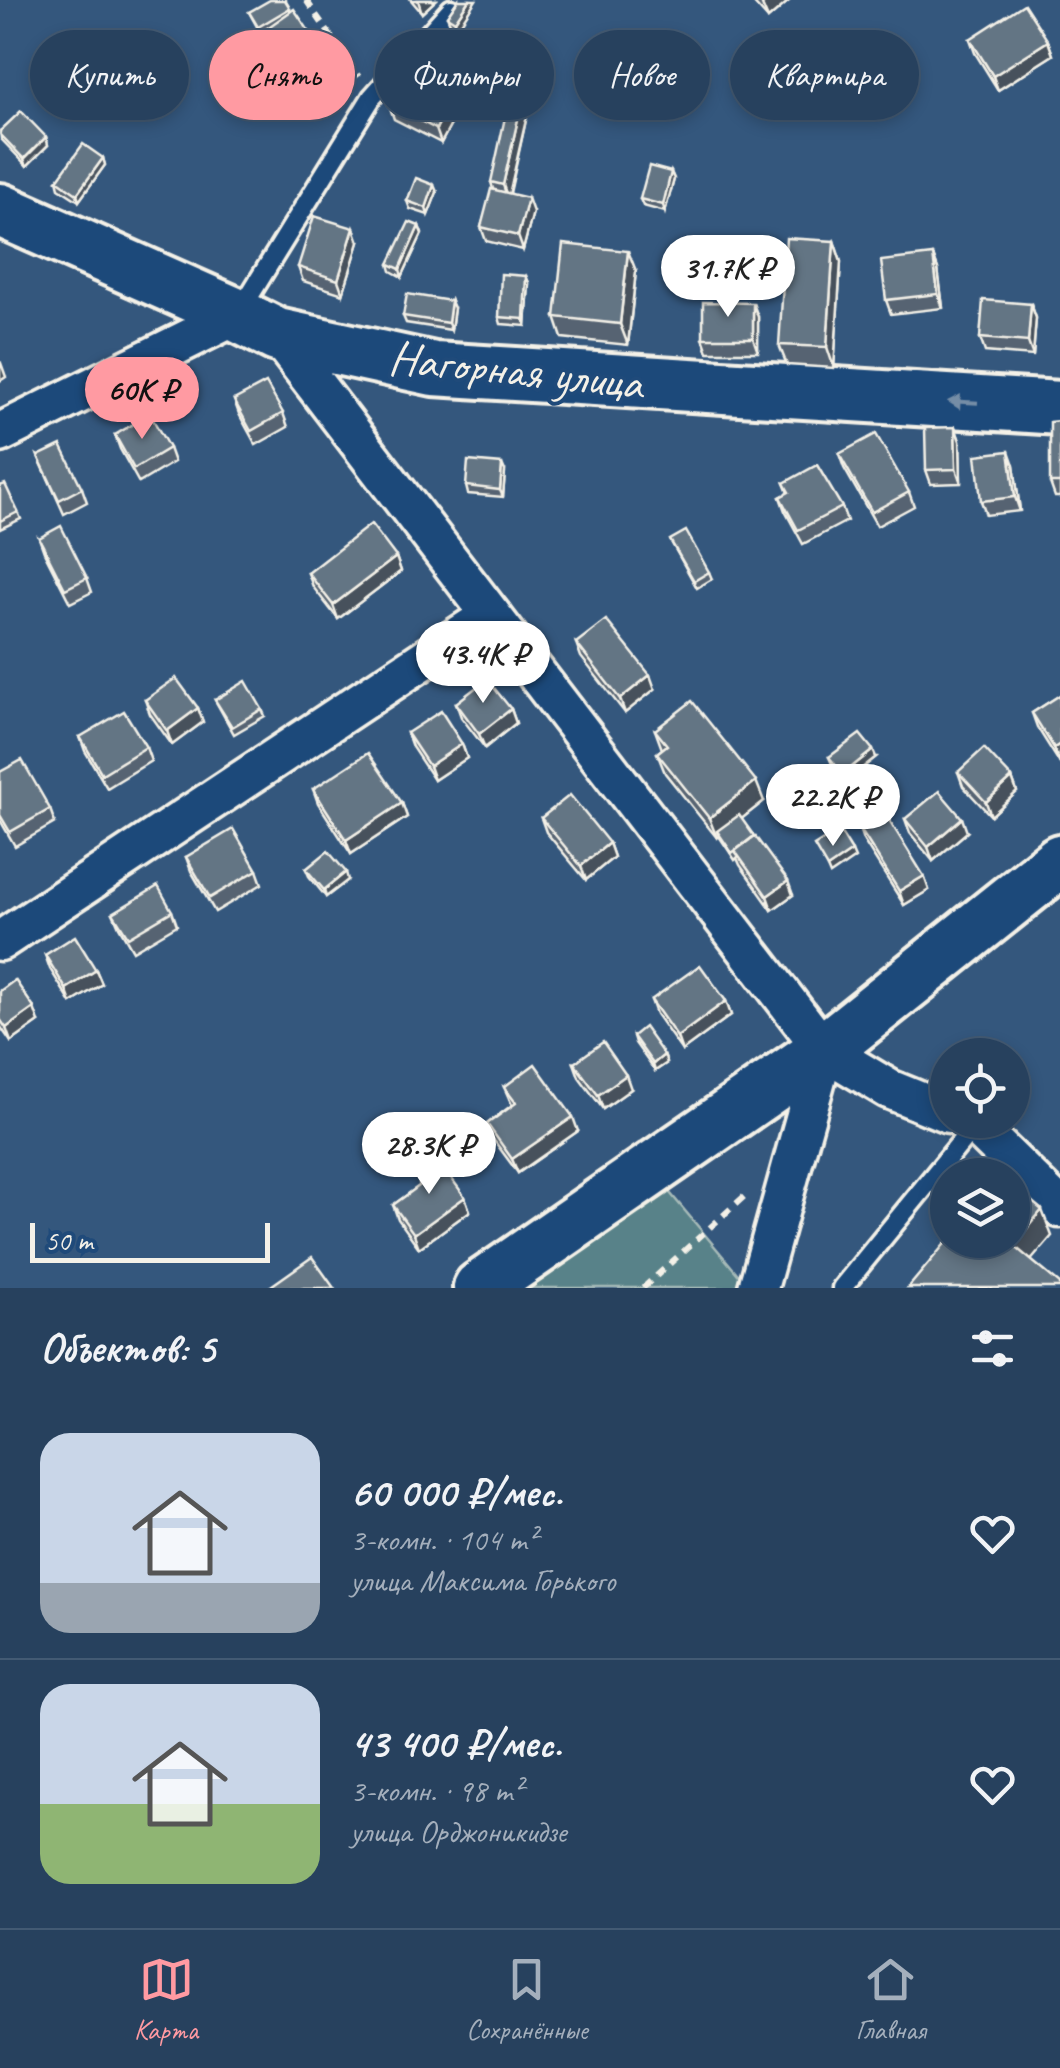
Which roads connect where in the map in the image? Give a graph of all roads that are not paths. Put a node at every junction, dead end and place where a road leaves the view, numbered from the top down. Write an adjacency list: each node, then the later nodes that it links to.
1 (451, 10): 3 (lane)
2 (0, 210): 3 (street, Нагорная улица)
3 (257, 325): 4 (street, Нагорная улица, one-way to 3); 5 (street); 6 (street)
4 (1060, 408)
5 (0, 433)
6 (491, 615): 8 (street); 9 (street)
7 (1060, 861): 9 (street)
8 (0, 941)
9 (824, 1050): 10 (street); 14 (street); 15 (street)
10 (930, 1105)
11 (949, 1138): 16 (lane)
12 (983, 1138): 13 (street)
13 (1060, 1208)
14 (480, 1288)
15 (758, 1288)
16 (842, 1288)

